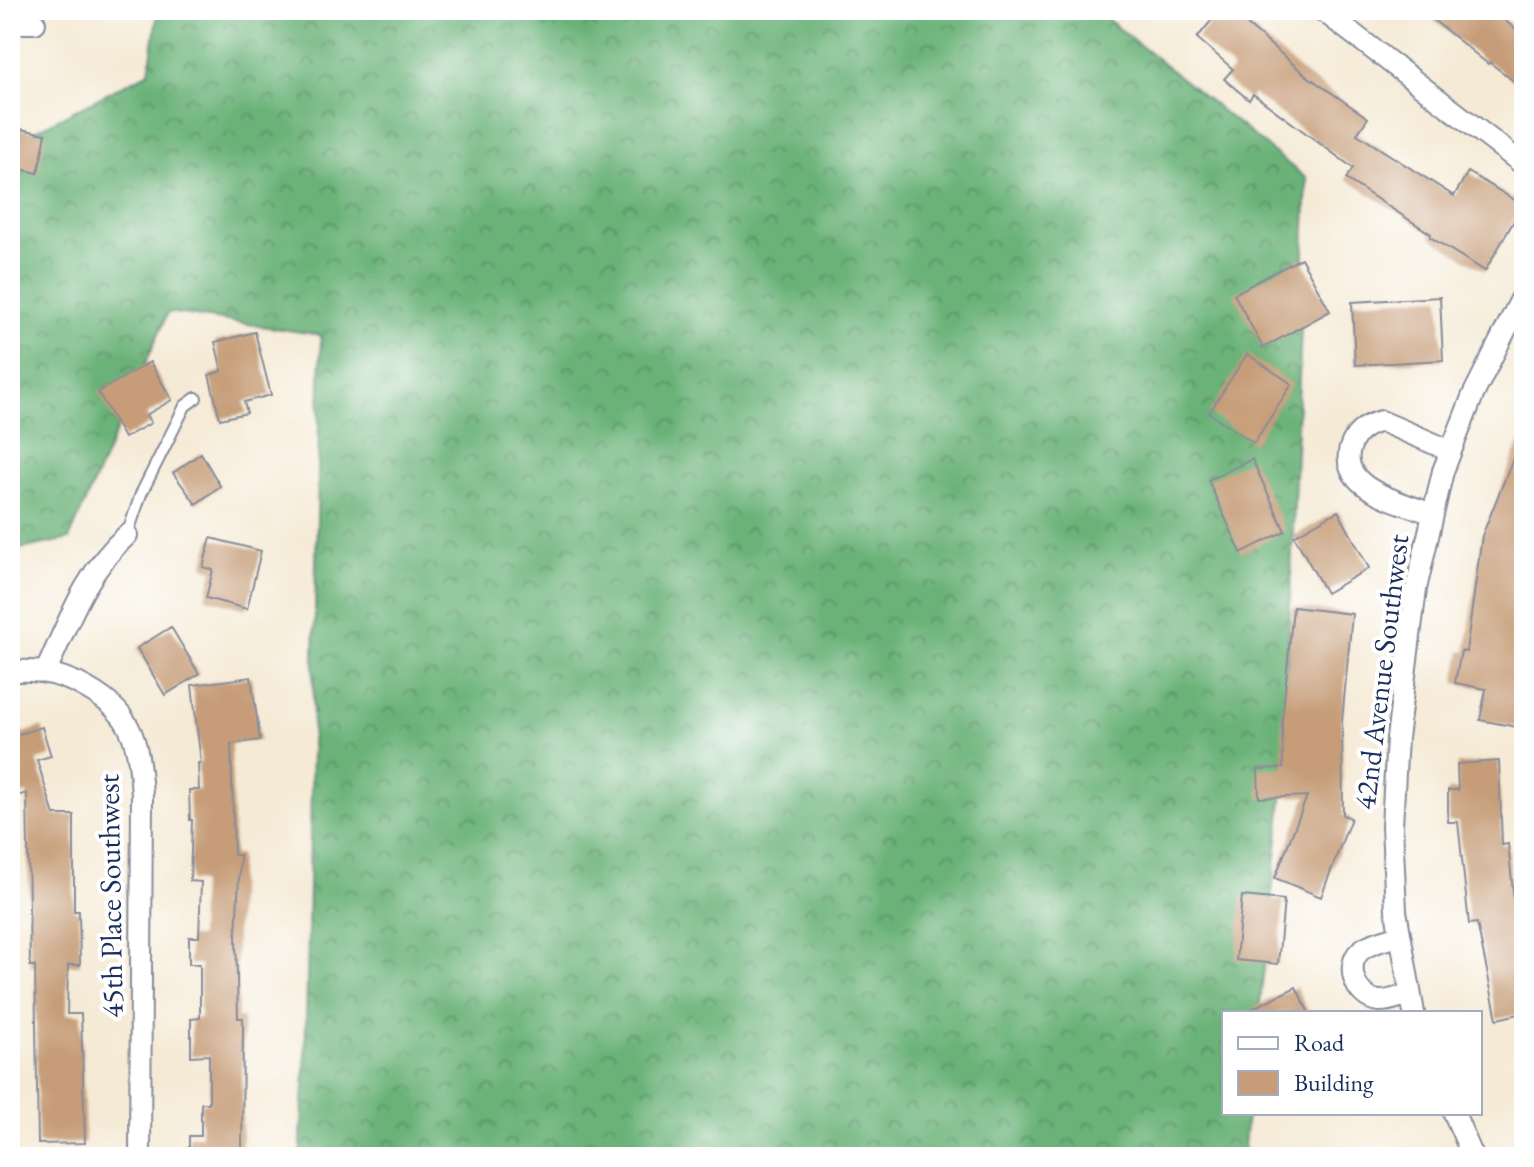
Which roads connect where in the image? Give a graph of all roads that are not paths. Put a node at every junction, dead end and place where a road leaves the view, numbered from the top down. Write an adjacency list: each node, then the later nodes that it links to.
1 (1322, 10): 4 (street)
2 (10, 23): 3 (street)
3 (35, 23)
4 (1524, 165)
5 (1524, 293): 7 (street, 42nd Avenue Southwest)
6 (196, 398): 9 (lane)
7 (1451, 451): 8 (street, 42nd Avenue Southwest); 8 (street, 42nd Avenue Southwest)
8 (1433, 514): 12 (street, 42nd Avenue Southwest)
9 (127, 535): 10 (street)
10 (46, 671): 11 (street, 45th Place Southwest); 15 (street, 45th Place Southwest)
11 (10, 672)
12 (1400, 935): 13 (street, 42nd Avenue Southwest); 13 (street, 42nd Avenue Southwest)
13 (1412, 1003)
14 (1455, 1115): 16 (street)
15 (140, 1157)
16 (1473, 1157)

